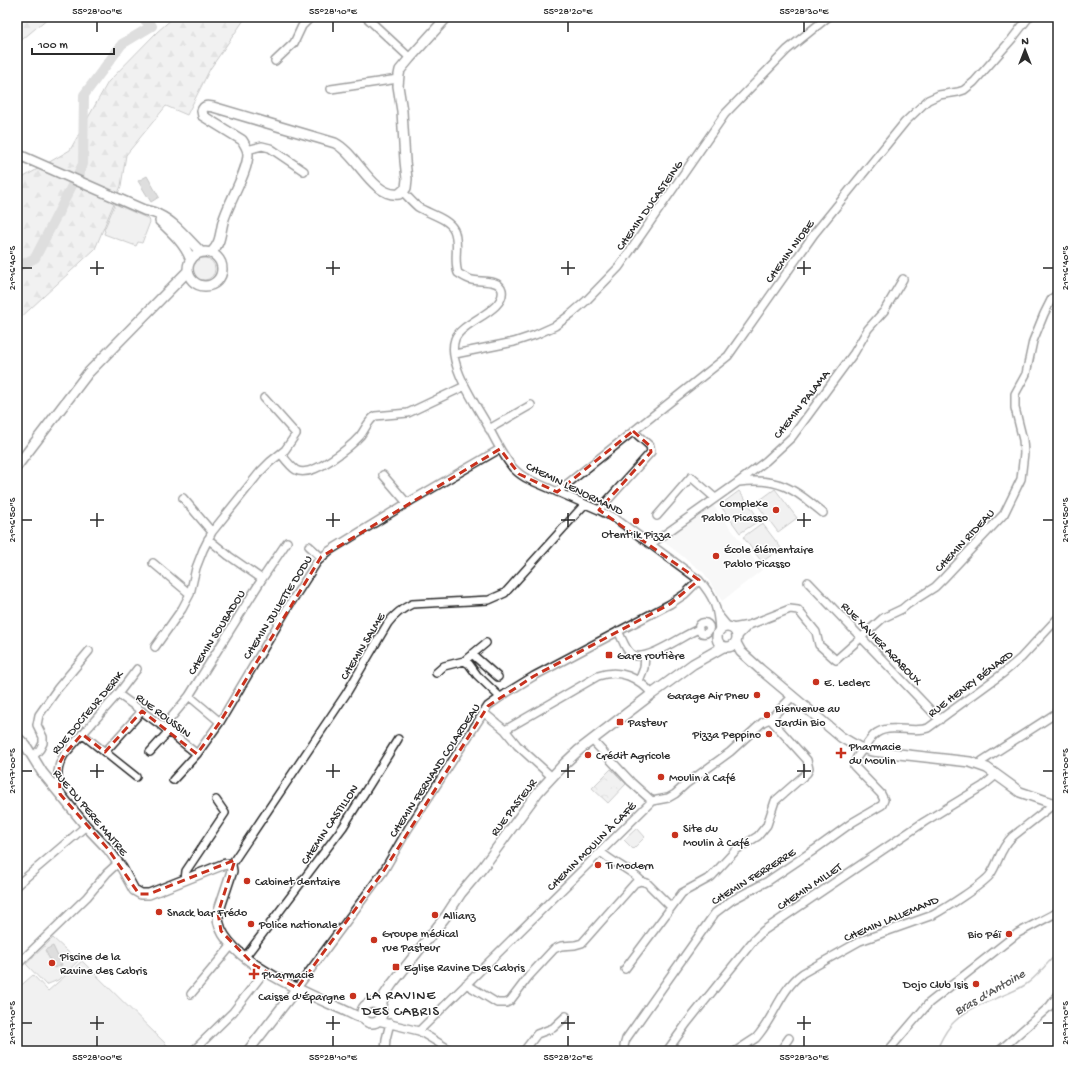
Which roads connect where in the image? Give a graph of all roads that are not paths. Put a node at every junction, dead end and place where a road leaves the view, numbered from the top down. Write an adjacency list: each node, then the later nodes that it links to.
1 (311, 17): 7 (street)
2 (366, 17): 6 (street)
3 (447, 17): 6 (main road)
4 (828, 17): 27 (street, CHEMIN DUCASTEING)
5 (1029, 17): 32 (street, CHEMIN NIOBE)
6 (410, 58): 8 (main road)
7 (275, 61)
8 (398, 79): 9 (street); 13 (main road)
9 (331, 88)
10 (247, 150): 12 (street); 13 (main road); 17 (main road)
11 (17, 154): 14 (main road)
12 (304, 171)
13 (403, 192): 27 (street, CHEMIN LENORMAND)
14 (144, 210): 15 (main road); 16 (main road)
15 (157, 218): 16 (main road); 20 (main road)
16 (168, 220): 18 (main road)
17 (222, 227): 19 (main road); 21 (main road)
18 (201, 252): 19 (main road); 20 (main road)
19 (212, 253): 21 (main road)
20 (191, 260): 22 (main road)
21 (221, 262): 24 (main road)
22 (188, 271): 24 (main road); 25 (main road)
23 (903, 279): 36 (street, CHEMIN PALAMA)
24 (192, 280): 25 (main road)
25 (174, 287): 35 (main road)
26 (1058, 293): 66 (street, CHEMIN RIDEAU)
27 (454, 354): 28 (street, CHEMIN LENORMAND)
28 (465, 386): 31 (street, CHEMIN LENORMAND); 34 (street)
29 (264, 398): 34 (street)
30 (531, 405): 31 (street)
31 (490, 429): 33 (street, CHEMIN LENORMAND)
32 (633, 431): 40 (street, CHEMIN NIOBE); 45 (street)
33 (500, 449): 40 (street, CHEMIN LENORMAND); 43 (street, CHEMIN JULIETTE DODU)
34 (281, 454): 48 (street)
35 (17, 466)
36 (754, 470): 38 (street); 39 (street, CHEMIN PALAMA)
37 (383, 475): 43 (street)
38 (761, 480): 39 (street); 46 (street)
39 (737, 483): 42 (street, CHEMIN PALAMA)
40 (557, 492): 44 (street, CHEMIN LENORMAND)
41 (183, 498): 48 (street)
42 (715, 498): 47 (street); 51 (street, CHEMIN PALAMA)
43 (407, 503): 53 (street, CHEMIN JULIETTE DODU)
44 (585, 504): 45 (street, CHEMIN LENORMAND); 113 (street, CHEMIN SALME)
45 (599, 510): 51 (street, CHEMIN LENORMAND)
46 (823, 513)
47 (657, 516)
48 (212, 532): 49 (street)
49 (208, 539): 55 (street); 58 (street)
50 (287, 542): 55 (street, CHEMIN SOUBADOU)
51 (650, 544): 56 (street, CHEMIN LENORMAND)
52 (309, 546): 53 (street)
53 (321, 557): 89 (street, CHEMIN JULIETTE DODU)
54 (153, 563): 58 (street)
55 (262, 579): 80 (street, CHEMIN SOUBADOU)
56 (699, 580): 59 (street, CHEMIN LENORMAND); 65 (street, CHEMIN FERNAND COLARDEAU)
57 (808, 582): 66 (street, RUE XAVIER ARABOUX)
58 (190, 594): 69 (street)
59 (719, 616): 62 (street, CHEMIN LENORMAND); 64 (street, CHEMIN LENORMAND)
60 (1058, 618): 88 (street, RUE HENRY BÉNARD)
61 (749, 625): 62 (street); 66 (street, CHEMIN RIDEAU); 68 (street)
62 (730, 627): 64 (main road); 68 (main road)
63 (699, 629): 72 (street)
64 (719, 631): 68 (main road)
65 (618, 632): 72 (street); 82 (street, CHEMIN FERNAND COLARDEAU)
66 (862, 638): 88 (street, RUE XAVIER ARABOUX)
67 (486, 643): 71 (street)
68 (729, 643): 79 (main road, RUE PASTEUR); 81 (main road)
69 (155, 647)
70 (89, 651): 100 (street)
71 (472, 654): 73 (street); 76 (street)
72 (645, 656): 77 (street)
73 (464, 660): 75 (street); 82 (street)
74 (137, 669): 78 (street, RUE DOCTEUR DERIK)
75 (436, 673)
76 (498, 677)
77 (639, 681): 79 (street); 90 (street)
78 (118, 694): 83 (street, RUE ROUSSIN); 92 (street, RUE DOCTEUR DERIK)
79 (652, 694): 95 (main road, RUE PASTEUR)
80 (189, 696): 86 (street, CHEMIN SOUBADOU); 89 (street)
81 (793, 696): 87 (street, CHEMIN MOULIN À CAFÉ); 96 (main road)
82 (500, 697): 84 (street, CHEMIN FERNAND COLARDEAU)
83 (142, 711): 91 (street, RUE ROUSSIN); 97 (street)
84 (483, 712): 90 (street); 125 (street, CHEMIN FERNAND COLARDEAU)
85 (1058, 712): 101 (street)
86 (170, 719)
87 (770, 719): 108 (street, CHEMIN MOULIN À CAFÉ); 117 (street)
88 (940, 720): 96 (street, RUE HENRY BÉNARD)
89 (220, 722): 99 (street, CHEMIN JULIETTE DODU)
90 (505, 730): 104 (street)
91 (169, 731): 98 (street); 99 (street, RUE ROUSSIN)
92 (82, 734): 97 (street); 106 (street, RUE DOCTEUR DERIK)
93 (17, 737): 100 (main road, RUE DU PERE MAITRE)
94 (398, 739): 120 (street, CHEMIN CASTILLON)
95 (592, 740): 104 (main road, RUE PASTEUR); 108 (street)
96 (863, 749): 101 (main road); 139 (street, CHEMIN FERRERRE)
97 (105, 752): 103 (street)
98 (150, 752)
99 (197, 754): 105 (street, CHEMIN JULIETTE DODU)
100 (34, 758): 106 (main road, RUE DU PERE MAITRE)
101 (979, 765): 102 (main road)
102 (996, 775): 109 (main road); 140 (street, CHEMIN MILLET)
103 (136, 777)
104 (552, 777): 128 (main road, RUE PASTEUR)
105 (173, 780)
106 (60, 794): 110 (main road, RUE DU PERE MAITRE)
107 (216, 800): 114 (street)
108 (652, 801): 111 (street, CHEMIN MOULIN À CAFÉ)
109 (1056, 805): 141 (street, CHEMIN LALLEMAND)
110 (86, 826): 112 (main road, RUE DU PERE MAITRE); 116 (street)
111 (601, 852): 115 (street); 124 (street, CHEMIN MOULIN À CAFÉ)
112 (118, 862): 114 (main road, RUE DU PERE MAITRE); 121 (street)
113 (231, 865): 114 (main road, RUE DU PERE MAITRE); 119 (main road)
114 (185, 880)
115 (640, 881): 117 (street); 124 (street)
116 (17, 885)
117 (670, 906): 122 (street)
118 (1058, 912): 143 (street)
119 (232, 945): 120 (main road); 126 (street)
120 (245, 957): 123 (main road)
121 (17, 965)
122 (625, 969)
123 (265, 971): 125 (main road); 134 (street)
124 (466, 984): 132 (street, CHEMIN MOULIN À CAFÉ)
125 (297, 988): 129 (main road); 135 (main road)
126 (191, 994)
127 (1058, 995): 144 (street)
128 (379, 1012): 129 (main road, RUE PASTEUR); 129 (main road); 131 (street)
129 (362, 1013)
130 (566, 1016): 138 (street)
131 (389, 1023): 132 (street); 136 (street)
132 (419, 1031): 137 (street)
133 (789, 1038): 142 (street)
134 (193, 1051)
135 (248, 1051)
136 (385, 1051)
137 (452, 1051)
138 (524, 1051)
139 (625, 1051)
140 (667, 1051)
141 (736, 1051)
142 (780, 1051)
143 (888, 1051)
144 (999, 1051)

